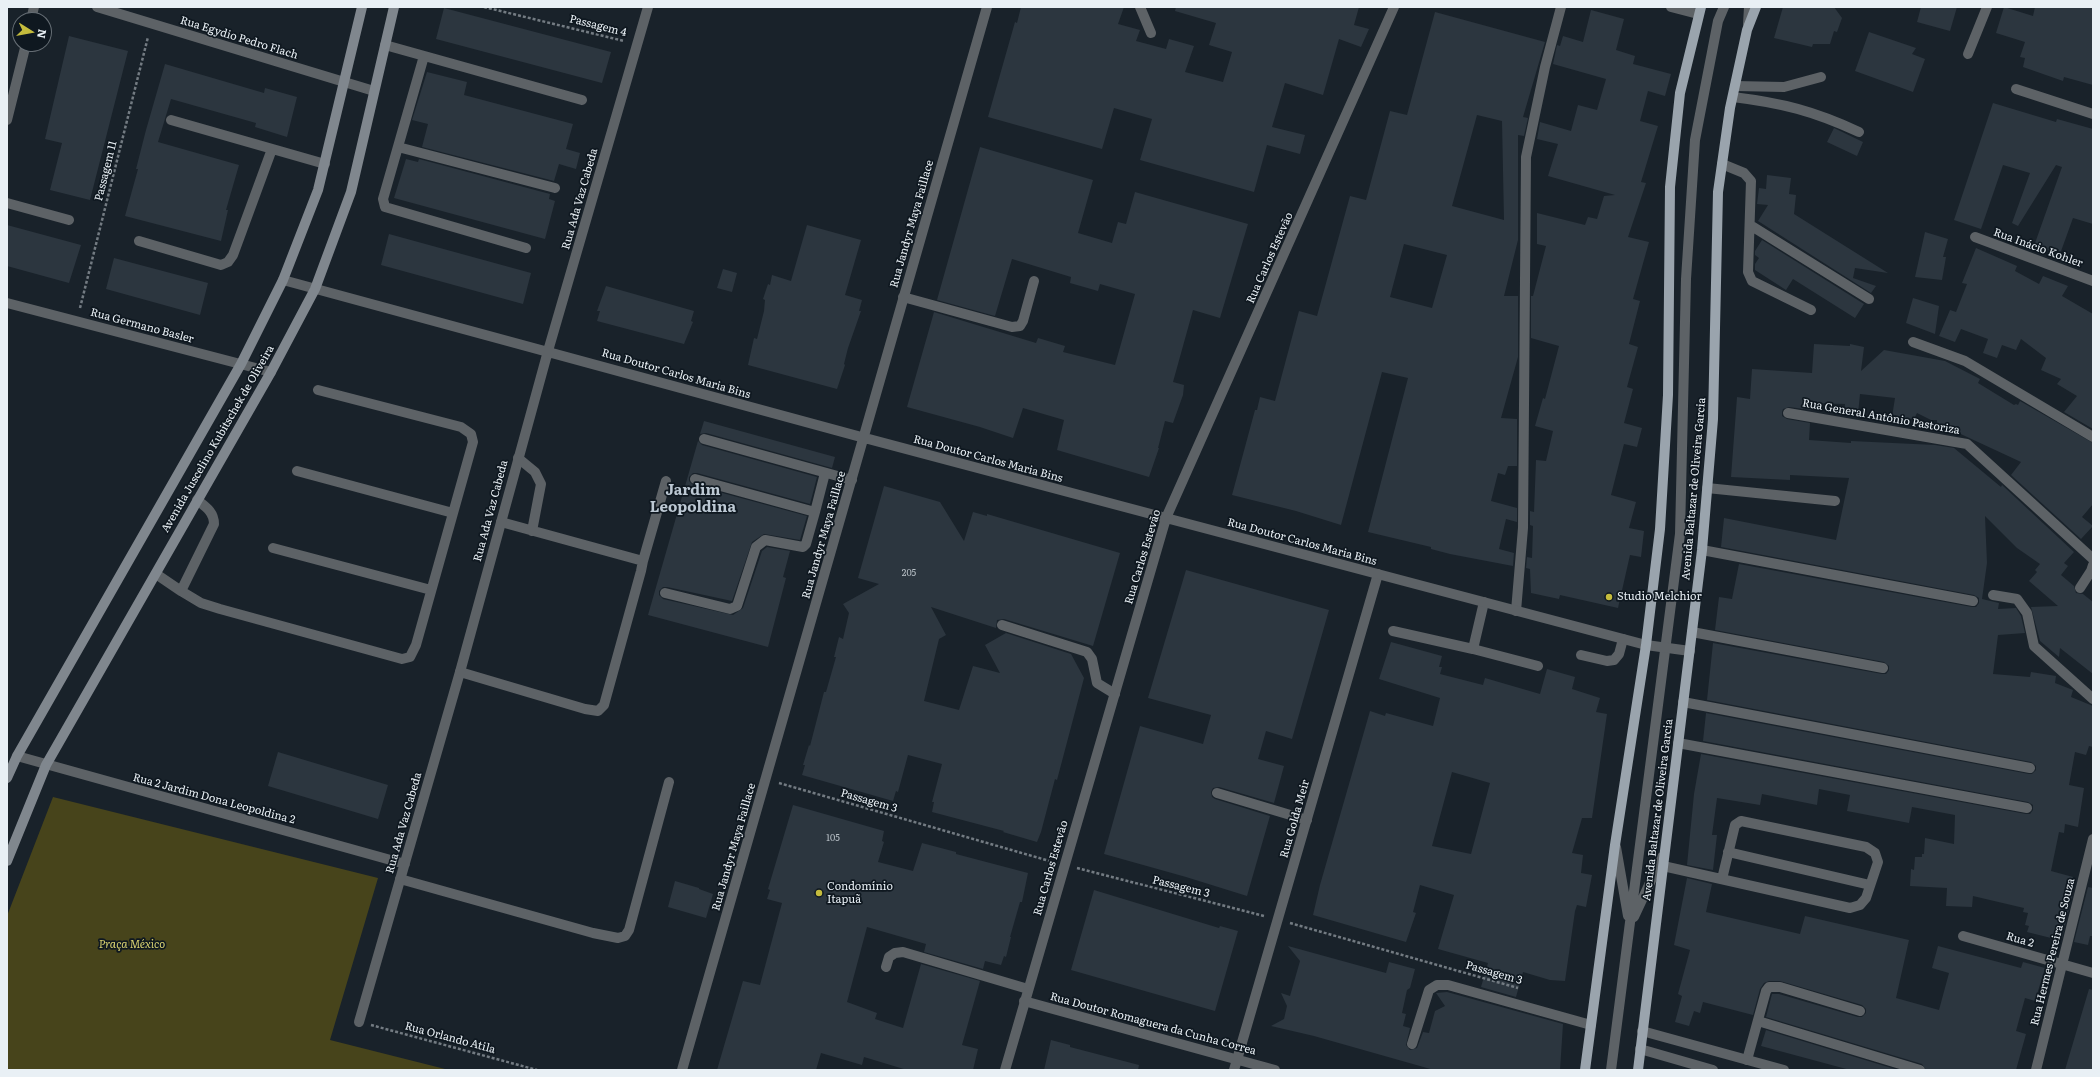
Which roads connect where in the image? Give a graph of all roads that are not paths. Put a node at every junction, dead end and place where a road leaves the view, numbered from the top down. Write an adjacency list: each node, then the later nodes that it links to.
1 (97, 7): 22 (street, Rua Egydio Pedro Flach)
2 (362, 7): 22 (main road, Avenida Juscelino Kubitschek de Oliveira)
3 (394, 7): 17 (main road, Avenida Juscelino Kubitschek de Oliveira)
4 (648, 7): 52 (street, Rua Ada Vaz Cabeda)
5 (987, 7): 47 (street, Rua Jandyr Maya Faillace)
6 (1140, 7): 16 (street)
7 (1394, 7): 71 (street, Rua Carlos Estevão)
8 (1561, 7): 88 (street)
9 (1671, 7): 14 (street)
10 (1724, 7): 94 (street)
11 (1749, 7): 15 (street)
12 (1756, 7): 15 (main road, Avenida Baltazar de Oliveira Garcia)
13 (1987, 7): 19 (street)
14 (1701, 9): 93 (main road)
15 (1747, 30): 23 (main road, Avenida Baltazar de Oliveira Garcia)
16 (1151, 33)
17 (385, 45): 20 (street); 25 (main road, Avenida Juscelino Kubitschek de Oliveira)
18 (24, 52): 29 (street)
19 (1968, 54)
20 (424, 56): 27 (street); 32 (street)
21 (1821, 77): 23 (street)
22 (344, 82): 25 (street, Rua Egydio Pedro Flach); 34 (main road, Avenida Juscelino Kubitschek de Oliveira)
23 (1735, 86): 26 (main road, Avenida Baltazar de Oliveira Garcia)
24 (2016, 89): 28 (street)
25 (374, 91): 46 (main road, Avenida Juscelino Kubitschek de Oliveira)
26 (1733, 97): 31 (street); 35 (main road, Avenida Baltazar de Oliveira Garcia)
27 (582, 100)
28 (2093, 114)
29 (7, 120)
30 (171, 120): 33 (street)
31 (1859, 132)
32 (398, 147): 36 (street); 42 (street)
33 (272, 149): 34 (street); 41 (street)
34 (325, 164): 43 (main road, Avenida Juscelino Kubitschek de Oliveira)
35 (1722, 164): 39 (street); 66 (main road, Avenida Baltazar de Oliveira Garcia)
36 (555, 188)
37 (7, 203): 38 (street)
38 (69, 220)
39 (1750, 225): 48 (street); 50 (street)
40 (1975, 237): 45 (street, Rua Inácio Kohler)
41 (139, 241)
42 (526, 248)
43 (283, 280): 46 (street, Rua Doutor Carlos Maria Bins); 53 (main road, Avenida Juscelino Kubitschek de Oliveira)
44 (1034, 281): 47 (street)
45 (2093, 281)
46 (315, 289): 52 (street, Rua Doutor Carlos Maria Bins); 54 (main road, Avenida Juscelino Kubitschek de Oliveira)
47 (903, 297): 59 (street, Rua Jandyr Maya Faillace)
48 (1869, 299)
49 (7, 303): 53 (street, Rua Germano Basler)
50 (1811, 310)
51 (1913, 342): 57 (street)
52 (548, 351): 59 (street, Rua Doutor Carlos Maria Bins); 60 (street, Rua Ada Vaz Cabeda)
53 (240, 364): 54 (street, Rua Germano Basler); 105 (main road, Avenida Juscelino Kubitschek de Oliveira)
54 (271, 372): 67 (main road, Avenida Juscelino Kubitschek de Oliveira)
55 (318, 390): 70 (street)
56 (1788, 413): 76 (street, Rua General Antônio Pastoriza)
57 (2093, 437)
58 (704, 439): 62 (street)
59 (864, 439): 64 (street, Rua Jandyr Maya Faillace); 71 (street, Rua Doutor Carlos Maria Bins)
60 (518, 458): 72 (street, Rua Ada Vaz Cabeda); 73 (street)
61 (297, 472): 70 (street)
62 (824, 473): 64 (street); 69 (street)
63 (695, 479): 69 (street)
64 (852, 480): 139 (street, Rua Jandyr Maya Faillace)
65 (666, 481): 77 (street)
66 (1707, 488): 68 (street); 75 (main road, Avenida Baltazar de Oliveira Garcia)
67 (197, 500): 79 (main road, Avenida Juscelino Kubitschek de Oliveira); 83 (street)
68 (1834, 501)
69 (815, 512): 84 (street)
70 (453, 513): 82 (street)
71 (1166, 518): 80 (street, Rua Doutor Carlos Maria Bins); 101 (street, Rua Carlos Estevão)
72 (501, 522): 73 (street); 100 (street, Rua Ada Vaz Cabeda)
73 (532, 530): 77 (street)
74 (273, 548): 82 (street)
75 (1702, 550): 86 (street); 91 (main road, Avenida Baltazar de Oliveira Garcia)
76 (2093, 559)
77 (643, 562): 100 (street)
78 (2093, 564): 81 (street)
79 (156, 574): 83 (street); 106 (main road, Avenida Juscelino Kubitschek de Oliveira)
80 (1378, 574): 87 (street, Rua Doutor Carlos Maria Bins); 112 (street, Rua Golda Meir)
81 (2080, 588)
82 (431, 590): 83 (street)
83 (181, 591)
84 (665, 592)
85 (1993, 595): 102 (street)
86 (1973, 601)
87 (1484, 602): 88 (street, Rua Doutor Carlos Maria Bins); 95 (street)
88 (1516, 611): 92 (street, Rua Doutor Carlos Maria Bins)
89 (1002, 625): 101 (street)
90 (1393, 631): 95 (street)
91 (1692, 632): 96 (main road, Avenida Baltazar de Oliveira Garcia); 99 (street)
92 (1623, 638): 93 (street, Rua Doutor Carlos Maria Bins); 97 (street)
93 (1646, 644): 94 (street, Rua Doutor Carlos Maria Bins); 114 (main road)
94 (1666, 647): 96 (street, Rua Doutor Carlos Maria Bins); 123 (street)
95 (1473, 649): 98 (street)
96 (1690, 651): 103 (main road, Avenida Baltazar de Oliveira Garcia)
97 (1581, 655)
98 (1538, 666)
99 (1883, 668)
100 (460, 672): 118 (street, Rua Ada Vaz Cabeda)
101 (1115, 694): 128 (street, Rua Carlos Estevão)
102 (2093, 699)
103 (1683, 702): 104 (main road, Avenida Baltazar de Oliveira Garcia); 107 (street)
104 (1678, 743): 111 (street); 115 (main road, Avenida Baltazar de Oliveira Garcia)
105 (17, 756): 106 (street, Rua 2 Jardim Dona Leopoldina 2); 108 (main road, Avenida Juscelino Kubitschek de Oliveira)
106 (46, 765): 117 (main road, Avenida Juscelino Kubitschek de Oliveira); 118 (street, Rua 2 Jardim Dona Leopoldina 2)
107 (2030, 768)
108 (7, 778)
109 (669, 782): 120 (street)
110 (1216, 793): 112 (street)
111 (2027, 808)
112 (1307, 820): 137 (street, Rua Golda Meir)
113 (2093, 839): 125 (street, Rua Hermes Pereira de Souza)
114 (1615, 845): 123 (street); 133 (main road)
115 (1664, 851): 119 (main road, Avenida Baltazar de Oliveira Garcia); 123 (street)
116 (1728, 852): 121 (street); 122 (street); 122 (street)
117 (7, 861)
118 (405, 864): 120 (street, Rua Ada Vaz Cabeda)
119 (1663, 866): 121 (street); 134 (main road, Avenida Baltazar de Oliveira Garcia)
120 (400, 878): 132 (street, Rua Ada Vaz Cabeda)
121 (1722, 879): 122 (street)
122 (1870, 885)
123 (1630, 926): 144 (street)
124 (1963, 936): 125 (street, Rua 2)
125 (2062, 965): 127 (street, Rua 2); 149 (street, Rua Hermes Pereira de Souza)
126 (886, 967): 128 (street)
127 (2093, 974)
128 (1028, 989): 129 (street, Rua Carlos Estevão)
129 (1024, 1001): 137 (street, Rua Doutor Romaguera da Cunha Correa); 140 (street, Rua Carlos Estevão)
130 (1860, 1011): 131 (street)
131 (1758, 1021): 138 (street); 148 (street)
132 (359, 1022)
133 (1591, 1025): 135 (street); 143 (main road)
134 (1642, 1031): 136 (main road, Avenida Baltazar de Oliveira Garcia); 138 (street)
135 (1412, 1044)
136 (1640, 1049): 145 (main road, Avenida Baltazar de Oliveira Garcia); 146 (street)
137 (1237, 1060): 141 (street, Rua Golda Meir); 142 (street, Rua Doutor Romaguera da Cunha Correa)
138 (1747, 1060): 147 (street)
139 (682, 1070)
140 (1005, 1070)
141 (1234, 1070)
142 (1275, 1070)
143 (1585, 1070)
144 (1611, 1070)
145 (1638, 1070)
146 (1713, 1070)
147 (1784, 1070)
148 (1920, 1070)
149 (2036, 1070)

